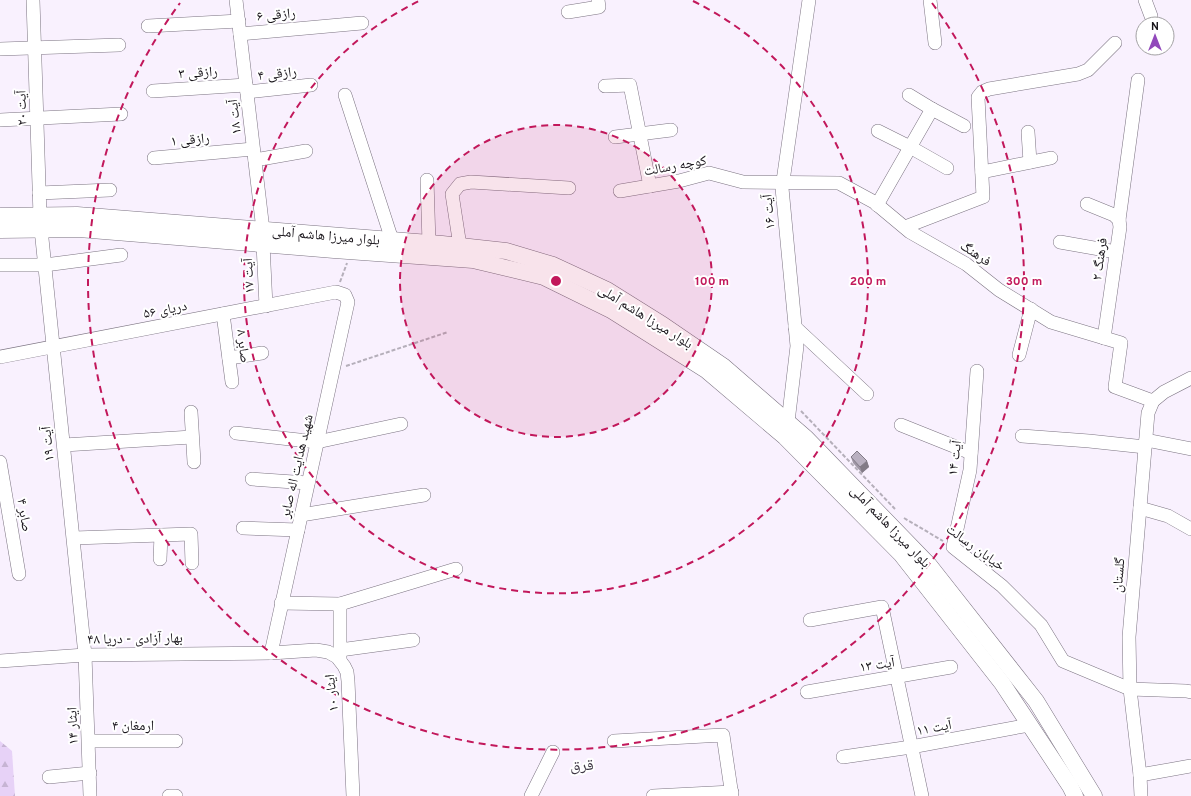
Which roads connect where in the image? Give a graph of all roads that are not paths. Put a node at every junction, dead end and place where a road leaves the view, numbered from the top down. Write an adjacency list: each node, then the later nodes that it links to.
1 (33, 0): 15 (street, آیت ۲۰)
2 (236, 0): 11 (street, آیت ۱۸)
3 (598, 0): 7 (street)
4 (809, 0): 43 (street, آیت ۱۶)
5 (930, 0): 12 (street)
6 (1146, 0): 8 (street)
7 (568, 12)
8 (1151, 16)
9 (362, 23): 11 (street, رازقی ۶)
10 (148, 26): 11 (street, رازقی ۶)
11 (240, 27): 20 (street, آیت ۱۸)
12 (935, 43)
13 (1115, 43): 41 (street)
14 (119, 45): 15 (street)
15 (35, 48): 16 (street); 26 (street, آیت ۲۰)
16 (0, 49)
17 (1138, 80): 52 (street, فرهنگ ۲)
18 (311, 85): 20 (street, رازقی ۴)
19 (605, 86): 32 (street)
20 (247, 89): 21 (street, رازقی ۳); 36 (street, آیت ۱۸)
21 (153, 91)
22 (345, 95): 57 (street)
23 (908, 95): 24 (street)
24 (932, 109): 28 (street); 34 (street)
25 (121, 114): 26 (street)
26 (37, 119): 27 (street); 48 (street, آیت ۲۰)
27 (0, 120)
28 (964, 126)
29 (671, 130): 32 (street)
30 (878, 131): 34 (street)
31 (1028, 132): 39 (street)
32 (640, 134): 33 (street); 44 (street)
33 (615, 137)
34 (910, 147): 40 (street); 50 (street)
35 (306, 151): 36 (street, رازقی ۱)
36 (254, 154): 37 (street, رازقی ۱); 56 (street, آیت ۱۸)
37 (154, 158)
38 (1051, 158): 39 (street)
39 (1030, 162): 41 (street)
40 (947, 168)
41 (982, 172): 54 (street)
42 (427, 180): 59 (street)
43 (783, 182): 44 (street, کوچه رسالت); 50 (street, فرهنگ); 70 (street, آیت ۱۶)
44 (650, 186): 47 (street, کوچه رسالت)
45 (569, 188): 61 (street)
46 (110, 190): 48 (street)
47 (620, 191)
48 (39, 193): 53 (street, آیت ۲۰)
49 (1088, 204): 52 (street)
50 (877, 205): 54 (street, فرهنگ)
51 (0, 216): 53 (main road, بلوار میرزا هاشم آملی)
52 (1119, 220): 62 (street, فرهنگ ۲)
53 (40, 222): 55 (main road, بلوار میرزا هاشم آملی); 56 (main road, بلوار میرزا هاشم آملی); 65 (street, آیت ۱۹)
54 (905, 227): 68 (street, فرهنگ)
55 (0, 230)
56 (263, 237): 60 (main road, بلوار میرزا هاشم آملی); 67 (street, آیت ۱۷)
57 (392, 240): 59 (main road, بلوار میرزا هاشم آملی); 60 (main road, بلوار میرزا هاشم آملی)
58 (1060, 242): 62 (street)
59 (429, 243): 61 (main road, بلوار میرزا هاشم آملی)
60 (372, 246): 98 (main road, بلوار میرزا هاشم آملی)
61 (460, 246): 83 (main road, بلوار میرزا هاشم آملی)
62 (1116, 252): 71 (street, فرهنگ ۲)
63 (121, 255): 65 (street)
64 (0, 265): 65 (street)
65 (45, 265): 72 (street, آیت ۱۹)
66 (336, 292): 67 (street, دریای ۵۶); 89 (street, شهید هدایت اله صابر)
67 (266, 306): 69 (street, دریای ۵۶)
68 (1031, 309): 71 (street, فرهنگ); 74 (street)
69 (223, 314): 72 (street, دریای ۵۶); 76 (street, صابر ۸)
70 (796, 327): 80 (street); 83 (street, آیت ۱۶)
71 (1104, 338): 81 (street, فرهنگ)
72 (53, 346): 75 (street, دریای ۵۶); 91 (street, آیت ۱۹)
73 (262, 353): 76 (street)
74 (1019, 355)
75 (0, 357)
76 (229, 358): 79 (street, صابر ۸)
77 (977, 371): 93 (street, آيت ۱۴)
78 (1191, 378): 81 (street)
79 (232, 382)
80 (867, 394)
81 (1153, 401): 90 (street, گلستان)
82 (191, 412): 88 (street)
83 (788, 422): 98 (main road, بلوار میرزا هاشم آملی)
84 (401, 424): 89 (street)
85 (901, 425): 93 (street)
86 (236, 434): 89 (street)
87 (1022, 436): 90 (street)
88 (192, 438): 91 (street); 95 (street)
89 (317, 442): 97 (street, شهید هدایت اله صابر)
90 (1145, 443): 92 (street); 100 (street, گلستان)
91 (64, 446): 106 (street, آیت ۱۹)
92 (1191, 449)
93 (971, 453): 107 (street, آيت ۱۴)
94 (0, 462): 111 (street, صابر ۴)
95 (194, 462)
96 (252, 479): 97 (street)
97 (308, 483): 101 (street, شهید هدایت اله صابر)
98 (847, 490): 125 (main road, بلوار میرزا هاشم آملی); 145 (main road, بلوار میرزا هاشم آملی)
99 (424, 495): 101 (street)
100 (1140, 508): 103 (street); 122 (street, گلستان)
101 (301, 515): 104 (street, شهید هدایت اله صابر)
102 (243, 528): 104 (street)
103 (1191, 528)
104 (298, 530): 112 (street, شهید هدایت اله صابر)
105 (161, 535): 106 (street); 108 (street); 109 (street)
106 (74, 538): 117 (street, آیت ۱۹)
107 (953, 547): 122 (street, خیابان رسالت)
108 (160, 559)
109 (192, 563)
110 (456, 569): 113 (street)
111 (19, 574)
112 (281, 603): 113 (street); 116 (street, شهید هدایت اله صابر)
113 (340, 604): 118 (street)
114 (810, 620): 121 (street)
115 (413, 640): 118 (street)
116 (270, 652): 117 (street, بهار آزادی - دریا ۴۸); 118 (street, ایثار ۱۰)
117 (85, 655): 119 (street, بهار آزادی - دریا ۴۸); 126 (street, ایثار ۱۴)
118 (340, 655): 140 (street, ایثار ۱۰)
119 (0, 660)
120 (952, 667): 121 (street, آیت ۱۳)
121 (896, 677): 123 (street, آیت ۱۳); 129 (street)
122 (1130, 689): 124 (street); 134 (street, گلستان)
123 (807, 692)
124 (1191, 692)
125 (1029, 725): 129 (street, آیت ۱۱); 144 (main road, بلوار میرزا هاشم آملی)
126 (89, 741): 127 (street, ارمغان ۴); 133 (street, ایثار ۱۴)
127 (176, 741)
128 (614, 741): 136 (street)
129 (912, 748): 131 (street, آیت ۱۱); 143 (street)
130 (553, 752): 141 (street)
131 (844, 757)
132 (1191, 766): 134 (street)
133 (90, 774): 135 (street); 137 (street, ایثار ۱۴)
134 (1140, 775): 146 (street, گلستان)
135 (49, 777)
136 (732, 794): 142 (street)
137 (90, 796)
138 (169, 796): 139 (street)
139 (176, 796)
140 (352, 796)
141 (531, 796)
142 (653, 796)
143 (922, 796)
144 (1075, 796)
145 (1094, 796)
146 (1141, 796)

